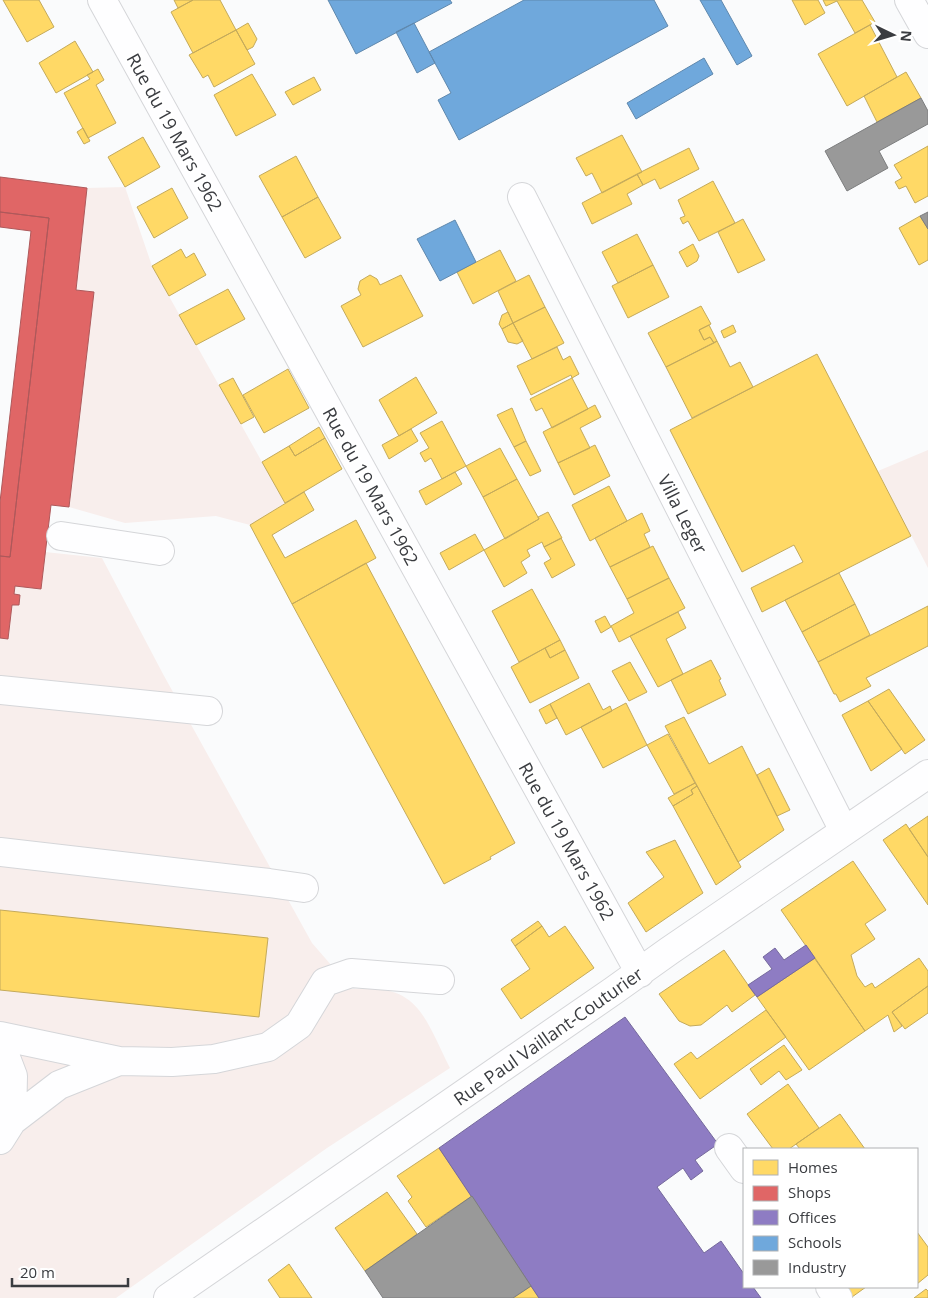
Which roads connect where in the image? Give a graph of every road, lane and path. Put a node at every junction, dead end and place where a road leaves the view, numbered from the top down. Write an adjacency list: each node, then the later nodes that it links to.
1 (102, 0): 13 (street, Rue du 19 Mars 1962)
2 (909, 0): 3 (street)
3 (928, 34)
4 (522, 197): 10 (street, Villa Leger)
5 (61, 536): 6 (street)
6 (160, 550)
7 (0, 690): 8 (street)
8 (208, 712)
9 (928, 774): 10 (street, Rue Paul Vaillant-Couturier)
10 (844, 831): 13 (street, Rue Paul Vaillant-Couturier)
11 (0, 852): 12 (street)
12 (304, 888)
13 (640, 973): 19 (street, Rue Paul Vaillant-Couturier)
14 (440, 980): 17 (street)
15 (0, 1036): 17 (street)
16 (0, 1042): 18 (street)
17 (119, 1061): 18 (street)
18 (6, 1131)
19 (168, 1298)

